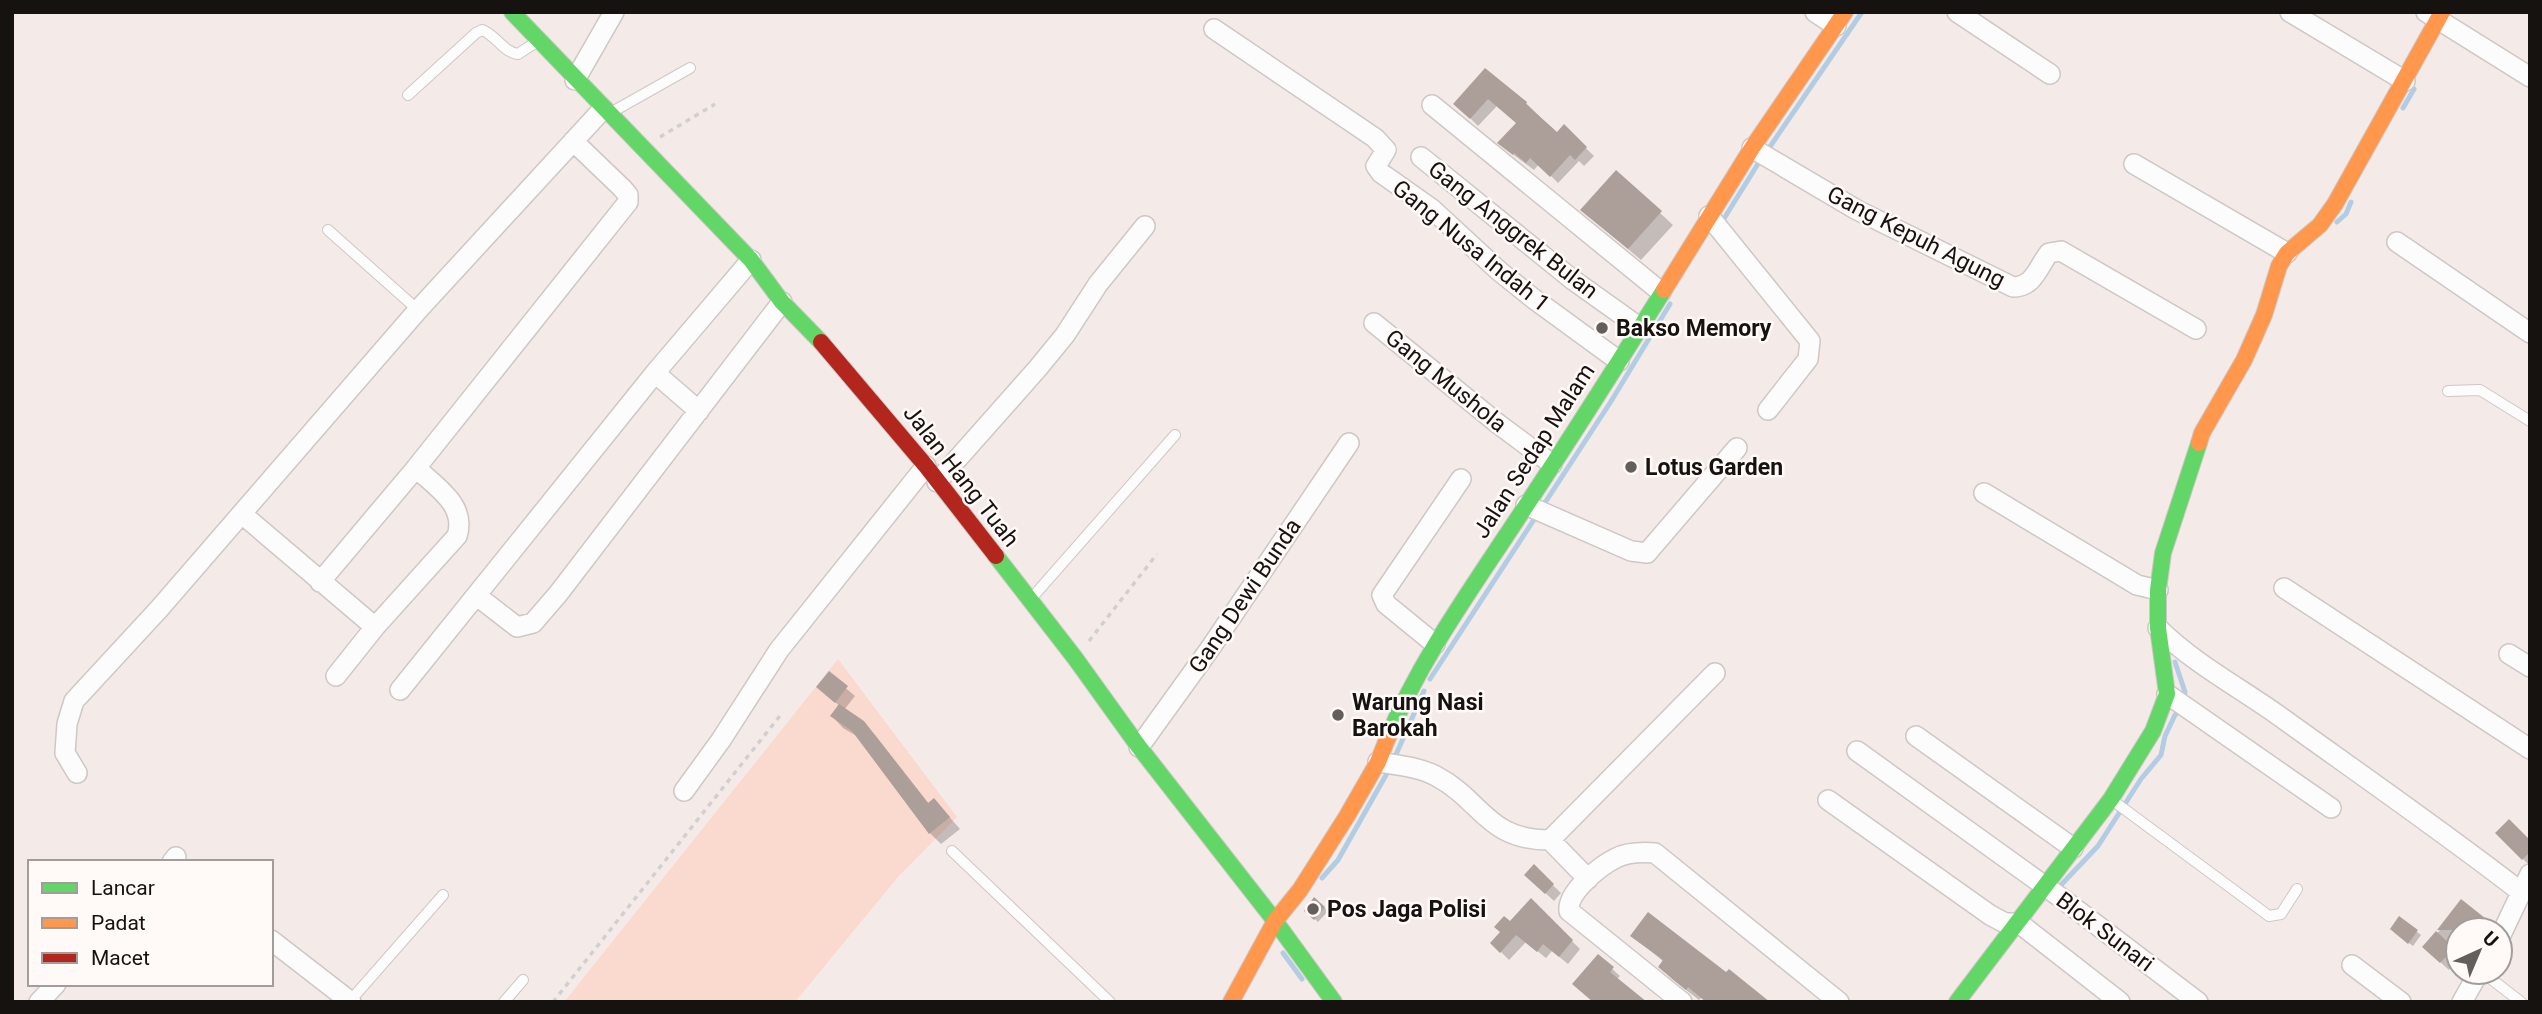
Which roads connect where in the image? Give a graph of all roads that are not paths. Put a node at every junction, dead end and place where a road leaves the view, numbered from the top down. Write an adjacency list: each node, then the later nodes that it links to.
1 (512, 12): 9 (street, Jalan Hang Tuah)
2 (614, 12): 13 (street)
3 (1815, 12): 6 (street)
4 (1957, 12): 11 (street)
5 (2290, 12): 14 (street)
6 (1840, 19): 19 (street, Jalan Sedap Malam)
7 (2441, 19): 12 (street); 14 (street)
8 (1214, 29): 35 (street, Gang Nusa Indah 1)
9 (538, 40): 13 (street, Jalan Hang Tuah); 15 (lane)
10 (690, 68): 17 (lane)
11 (2050, 74)
12 (2530, 77)
13 (575, 80): 17 (street, Jalan Hang Tuah)
14 (2405, 80): 26 (street)
15 (408, 95)
16 (1432, 105): 28 (street)
17 (606, 112): 18 (street); 27 (street, Jalan Hang Tuah)
18 (573, 141): 30 (street); 45 (street)
19 (1761, 153): 22 (street, Jalan Sedap Malam); 33 (street, Gang Kepuh Agung)
20 (1421, 158): 32 (street, Gang Anggrek Bulan)
21 (2134, 164): 26 (street)
22 (1712, 219): 28 (street, Jalan Sedap Malam); 38 (street)
23 (1145, 226): 46 (street)
24 (328, 230): 30 (lane)
25 (2397, 243): 34 (street)
26 (2287, 253): 53 (street)
27 (751, 260): 29 (street, Jalan Hang Tuah); 36 (street)
28 (1661, 292): 32 (street, Jalan Sedap Malam)
29 (782, 302): 39 (street); 46 (street, Jalan Hang Tuah)
30 (418, 310): 50 (street)
31 (1374, 323): 44 (street, Gang Mushola)
32 (1639, 327): 35 (street, Jalan Sedap Malam)
33 (2196, 329)
34 (2530, 332)
35 (1619, 361): 44 (street, Jalan Sedap Malam)
36 (655, 373): 39 (street); 54 (street)
37 (2448, 391): 40 (lane)
38 (1768, 410)
39 (699, 411): 54 (street)
40 (2530, 421)
41 (1175, 435): 55 (lane)
42 (1349, 443): 66 (street, Gang Dewi Bunda)
43 (1737, 448): 49 (street)
44 (1552, 464): 49 (street, Jalan Sedap Malam)
45 (416, 468): 51 (street); 56 (street)
46 (932, 474): 55 (street, Jalan Hang Tuah); 71 (street)
47 (1461, 479): 58 (street)
48 (1984, 493): 53 (street)
49 (1536, 509): 58 (street, Jalan Sedap Malam)
50 (242, 514): 51 (street); 70 (street)
51 (320, 582): 56 (street)
52 (2284, 588): 67 (street)
53 (2158, 590): 57 (street)
54 (477, 596): 63 (street)
55 (1030, 600): 66 (street, Jalan Hang Tuah)
56 (375, 627): 62 (street)
57 (2169, 638): 64 (street); 82 (street)
58 (1434, 644): 69 (street, Jalan Sedap Malam)
59 (2509, 654): 60 (street)
60 (2530, 667)
61 (1715, 673): 75 (street)
62 (336, 676)
63 (400, 690)
64 (2178, 701): 73 (street); 74 (street)
65 (1916, 736): 76 (street)
66 (1139, 747): 85 (street, Jalan Hang Tuah)
67 (2530, 749)
68 (1857, 751): 81 (street, Blok Sunari)
69 (1386, 763): 75 (street); 85 (street, Jalan Sedap Malam)
70 (77, 774)
71 (684, 791)
72 (1828, 800): 86 (street)
73 (2115, 802): 76 (street); 80 (lane)
74 (2331, 808)
75 (1550, 840): 79 (street)
76 (2073, 848): 81 (street)
77 (952, 851): 96 (lane)
78 (2530, 874): 82 (street)
79 (1588, 879): 99 (street); 100 (street)
80 (2297, 889)
81 (2052, 892): 86 (street); 103 (street, Blok Sunari)
82 (2521, 892): 84 (street)
83 (443, 895): 93 (lane)
84 (2510, 916)
85 (1275, 921): 97 (street, Jalan Sedap Malam); 98 (street, Jalan Hang Tuah)
86 (2025, 928): 101 (street); 102 (street)
87 (273, 942): 93 (street)
88 (2352, 965): 104 (street)
89 (523, 980): 95 (lane)
90 (54, 986): 94 (street)
91 (2472, 986): 105 (street)
92 (2500, 986): 106 (lane)
93 (350, 1001)
94 (39, 1002)
95 (504, 1002)
96 (1110, 1002)
97 (1231, 1002)
98 (1334, 1002)
99 (1682, 1002)
100 (1839, 1002)
101 (1956, 1002)
102 (2120, 1002)
103 (2199, 1002)
104 (2401, 1002)
105 (2462, 1002)
106 (2521, 1002)

